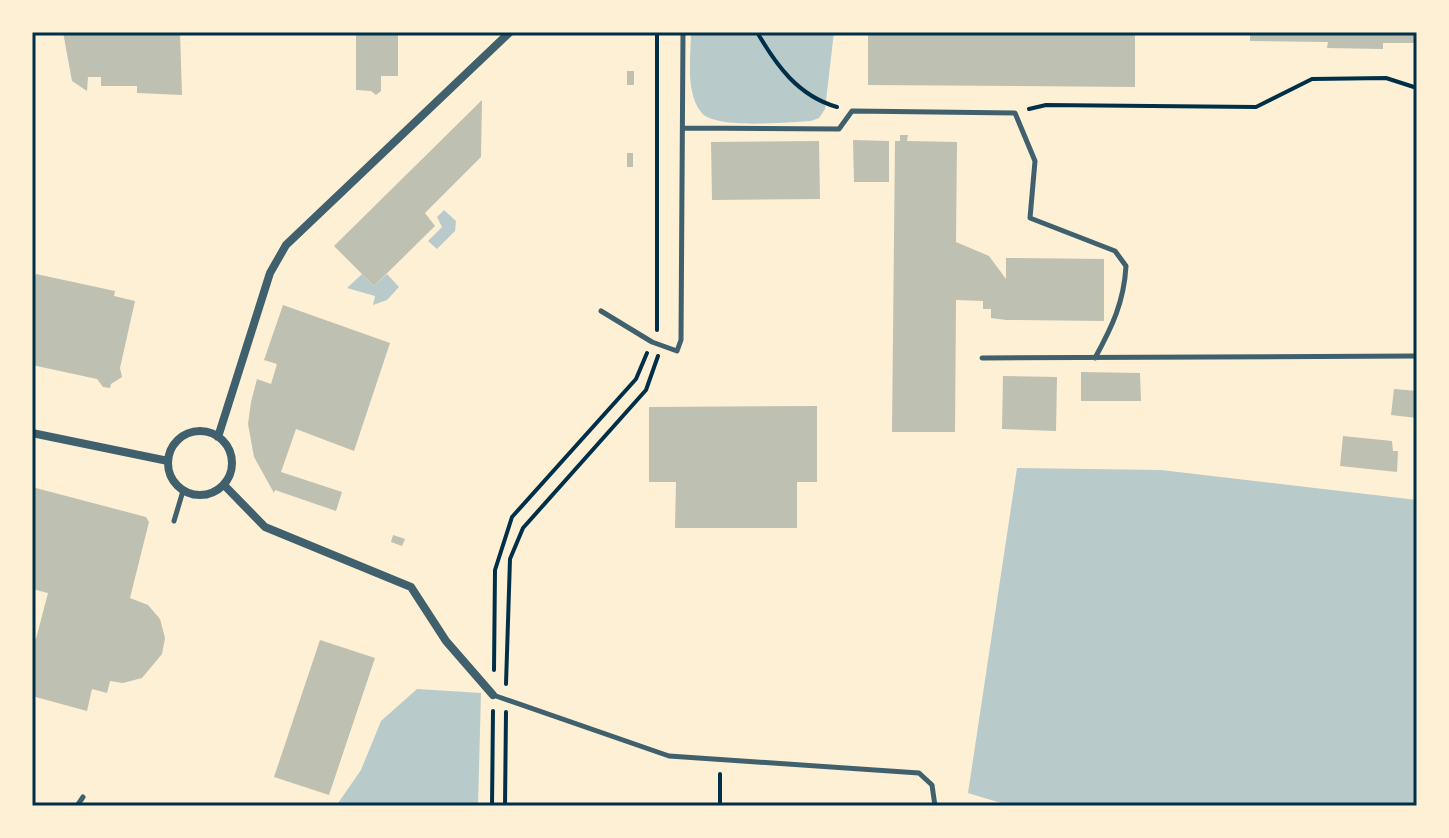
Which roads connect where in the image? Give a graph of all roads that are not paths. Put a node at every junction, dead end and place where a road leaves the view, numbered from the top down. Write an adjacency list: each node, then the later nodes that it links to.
1 (510, 32): 9 (street)
2 (683, 32): 3 (lane)
3 (683, 128): 4 (lane); 7 (lane)
4 (601, 311)
5 (1417, 356): 7 (lane)
6 (982, 358): 7 (lane)
7 (1095, 358)
8 (32, 433): 10 (street)
9 (218, 437): 10 (street); 11 (street)
10 (168, 461): 12 (street)
11 (224, 485): 12 (street); 14 (street)
12 (183, 491): 13 (lane)
13 (174, 521)
14 (493, 695): 17 (lane)
15 (83, 797): 16 (lane)
16 (77, 806)
17 (935, 806)

